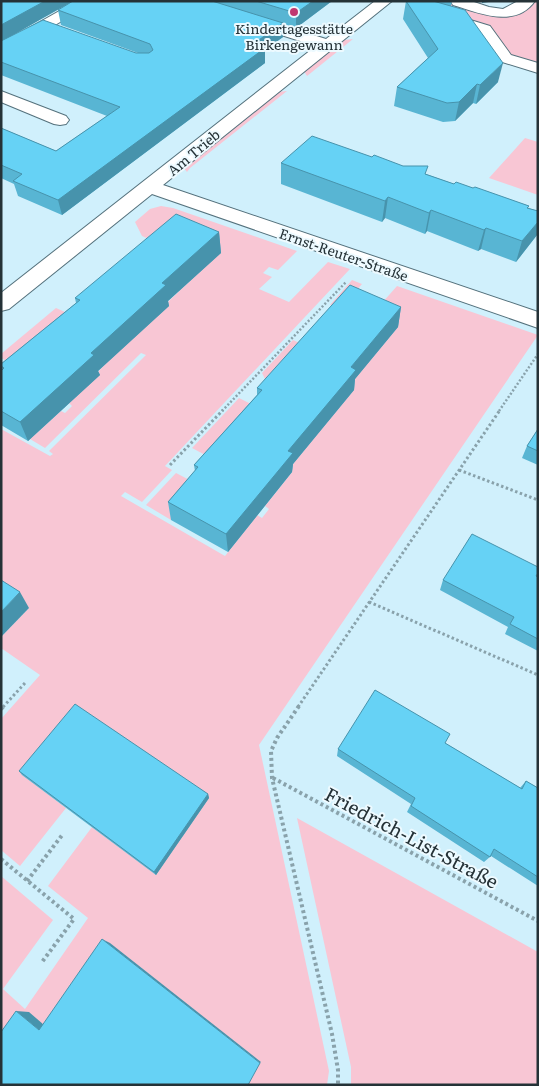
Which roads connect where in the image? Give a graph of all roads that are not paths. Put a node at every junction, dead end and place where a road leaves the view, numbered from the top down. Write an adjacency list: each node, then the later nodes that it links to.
1 (88, 1): 7 (street)
2 (188, 1): 9 (street)
3 (454, 1): 5 (street)
4 (392, 3): 9 (street, Am Trieb)
5 (526, 4)
6 (430, 13): 11 (street)
7 (44, 26): 8 (street); 10 (street)
8 (62, 33)
9 (328, 45): 14 (street, Am Trieb)
10 (1, 50)
11 (538, 68)
12 (1, 96): 13 (street)
13 (60, 120)
14 (151, 187): 15 (street, Am Trieb); 16 (street, Ernst-Reuter-Straße)
15 (1, 304)
16 (538, 320)

